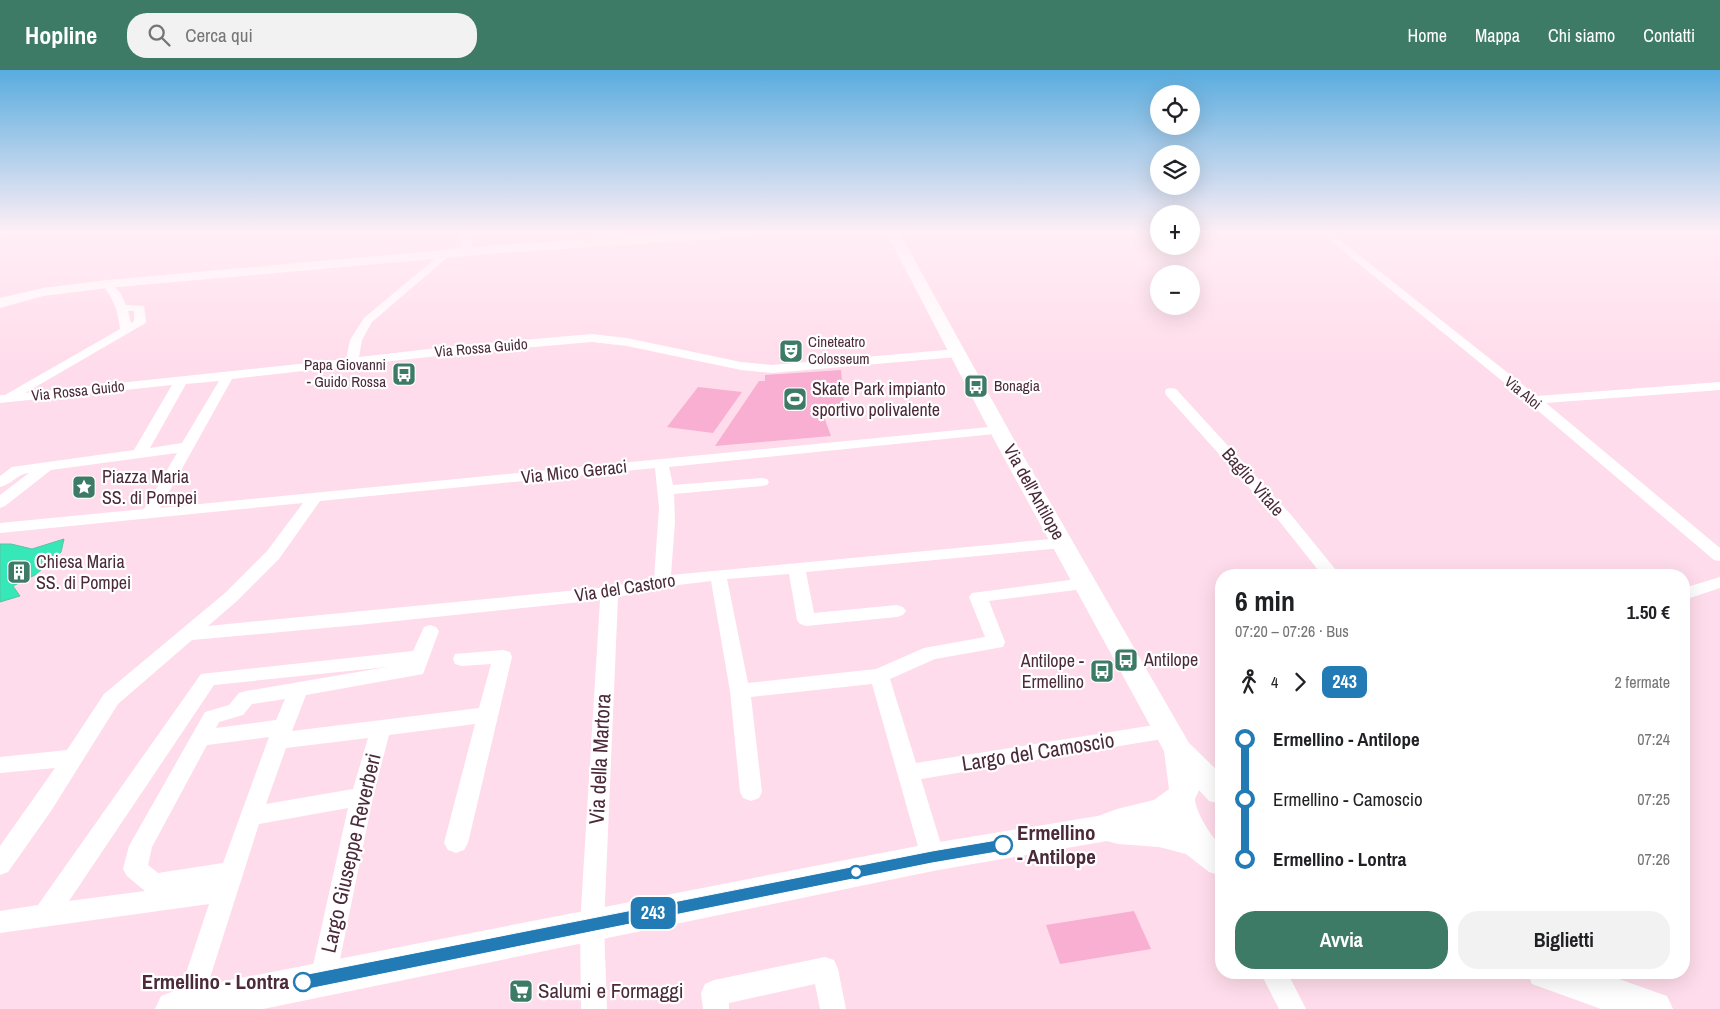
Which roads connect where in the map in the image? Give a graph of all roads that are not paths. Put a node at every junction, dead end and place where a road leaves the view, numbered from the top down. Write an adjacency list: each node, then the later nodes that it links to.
1 (199, 276): 5 (street)
2 (420, 276): 8 (street)
3 (916, 276): 7 (street, Via dell'Antilope)
4 (1379, 276): 14 (street, Via Aloi)
5 (107, 284): 6 (street); 13 (street)
6 (0, 303)
7 (957, 353): 8 (street, Via Rossa Guido); 15 (street, Via dell'Antilope)
8 (352, 361): 9 (street, Via Rossa Guido)
9 (228, 376): 10 (street, Via Rossa Guido); 16 (street)
10 (181, 381): 13 (street, Via Rossa Guido); 17 (street)
11 (1720, 386): 14 (street)
12 (1171, 392): 30 (street, Baglio Vitale)
13 (1, 399)
14 (1534, 400): 28 (street, Via Aloi)
15 (999, 430): 18 (street, Via Mico Geraci); 27 (street, Via dell'Antilope)
16 (187, 447): 17 (street); 25 (street)
17 (139, 454): 19 (street)
18 (661, 463): 22 (street); 23 (street, Via Mico Geraci)
19 (46, 466): 21 (street); 24 (street)
20 (762, 482): 22 (street)
21 (0, 483)
22 (667, 490): 32 (street)
23 (314, 497): 25 (street, Via Mico Geraci); 39 (street)
24 (0, 503)
25 (149, 514): 26 (street, Via Mico Geraci)
26 (0, 528)
27 (1062, 543): 29 (street, Via del Castoro); 34 (street, Via dell'Antilope)
28 (1720, 556)
29 (797, 568): 31 (street, Via del Castoro); 37 (street)
30 (1326, 569)
31 (718, 575): 32 (street, Via del Castoro); 45 (street)
32 (662, 582): 36 (street, Via del Castoro)
33 (1720, 582): 35 (street)
34 (1085, 584): 43 (street); 53 (street, Via dell'Antilope)
35 (1690, 592)
36 (609, 593): 39 (street, Via del Castoro); 71 (street, Via della Martora)
37 (897, 611)
38 (430, 631): 40 (street)
39 (187, 634): 54 (street)
40 (420, 657): 42 (street); 44 (street)
41 (462, 659): 47 (street)
42 (259, 674): 46 (street); 49 (street)
43 (879, 676): 45 (street); 56 (street)
44 (298, 690): 46 (street); 51 (street)
45 (740, 691): 59 (street)
46 (246, 698): 48 (street)
47 (487, 715): 50 (street); 64 (street)
48 (212, 717): 49 (street); 52 (street)
49 (181, 719): 69 (street)
50 (381, 727): 51 (street); 61 (street, Largo Giuseppe Reverberi)
51 (280, 734): 52 (street); 62 (street)
52 (199, 738): 68 (street)
53 (1173, 741): 56 (street, Largo del Camoscio); 57 (street); 60 (street)
54 (74, 758): 55 (street); 67 (street)
55 (0, 765)
56 (908, 773): 66 (street)
57 (1215, 786)
58 (1215, 789): 60 (street)
59 (751, 792)
60 (1182, 794): 63 (street); 65 (street)
61 (362, 797): 62 (street); 72 (street, Largo Giuseppe Reverberi)
62 (251, 816): 68 (street)
63 (1102, 829): 65 (street); 66 (street)
64 (456, 844)
65 (1210, 853)
66 (932, 857): 71 (street)
67 (0, 865)
68 (228, 882): 69 (street); 75 (street)
69 (46, 915): 70 (street)
70 (0, 922)
71 (592, 925): 72 (street); 76 (street)
72 (323, 979): 75 (street)
73 (1277, 979): 79 (street)
74 (1566, 979): 80 (street)
75 (202, 1006)
76 (594, 1009)
77 (716, 1009): 78 (street)
78 (833, 1009)
79 (1293, 1009)
80 (1654, 1009)

